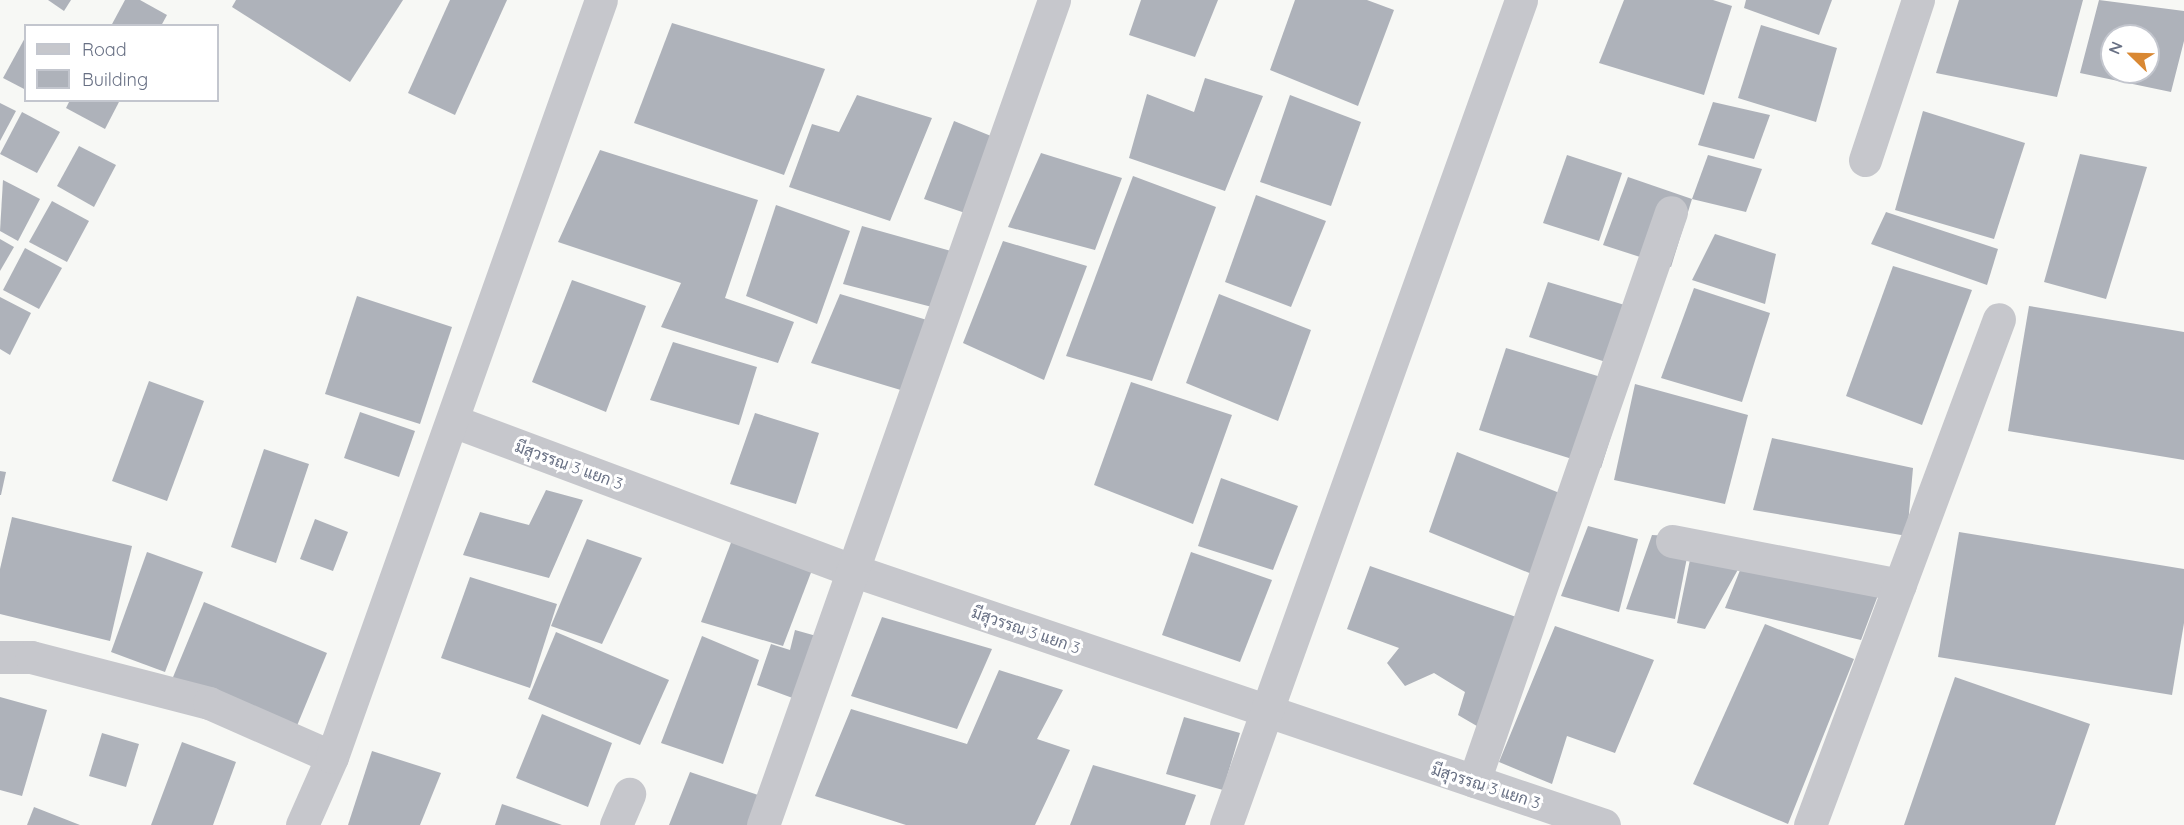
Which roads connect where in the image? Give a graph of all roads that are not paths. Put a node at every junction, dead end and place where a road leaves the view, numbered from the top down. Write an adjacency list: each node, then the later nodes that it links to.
1 (601, 0): 8 (street)
2 (1054, 0): 10 (street)
3 (1521, 0): 13 (street)
4 (1918, 0): 5 (street)
5 (1865, 160)
6 (1671, 212): 15 (street)
7 (1999, 319): 11 (street)
8 (453, 421): 10 (street, มีสุวรรณ 3 แยก 3); 14 (street)
9 (1672, 541): 11 (street)
10 (852, 570): 13 (street, มีสุวรรณ 3 แยก 3); 19 (street)
11 (1900, 585): 22 (street)
12 (0, 657): 14 (street)
13 (1269, 714): 15 (street, มีสุวรรณ 3 แยก 3); 20 (street)
14 (332, 757): 17 (street)
15 (1474, 781): 21 (street, มีสุวรรณ 3 แยก 3)
16 (629, 794): 18 (street)
17 (302, 825)
18 (616, 825)
19 (763, 825)
20 (1226, 825)
21 (1604, 825)
22 (1810, 825)

